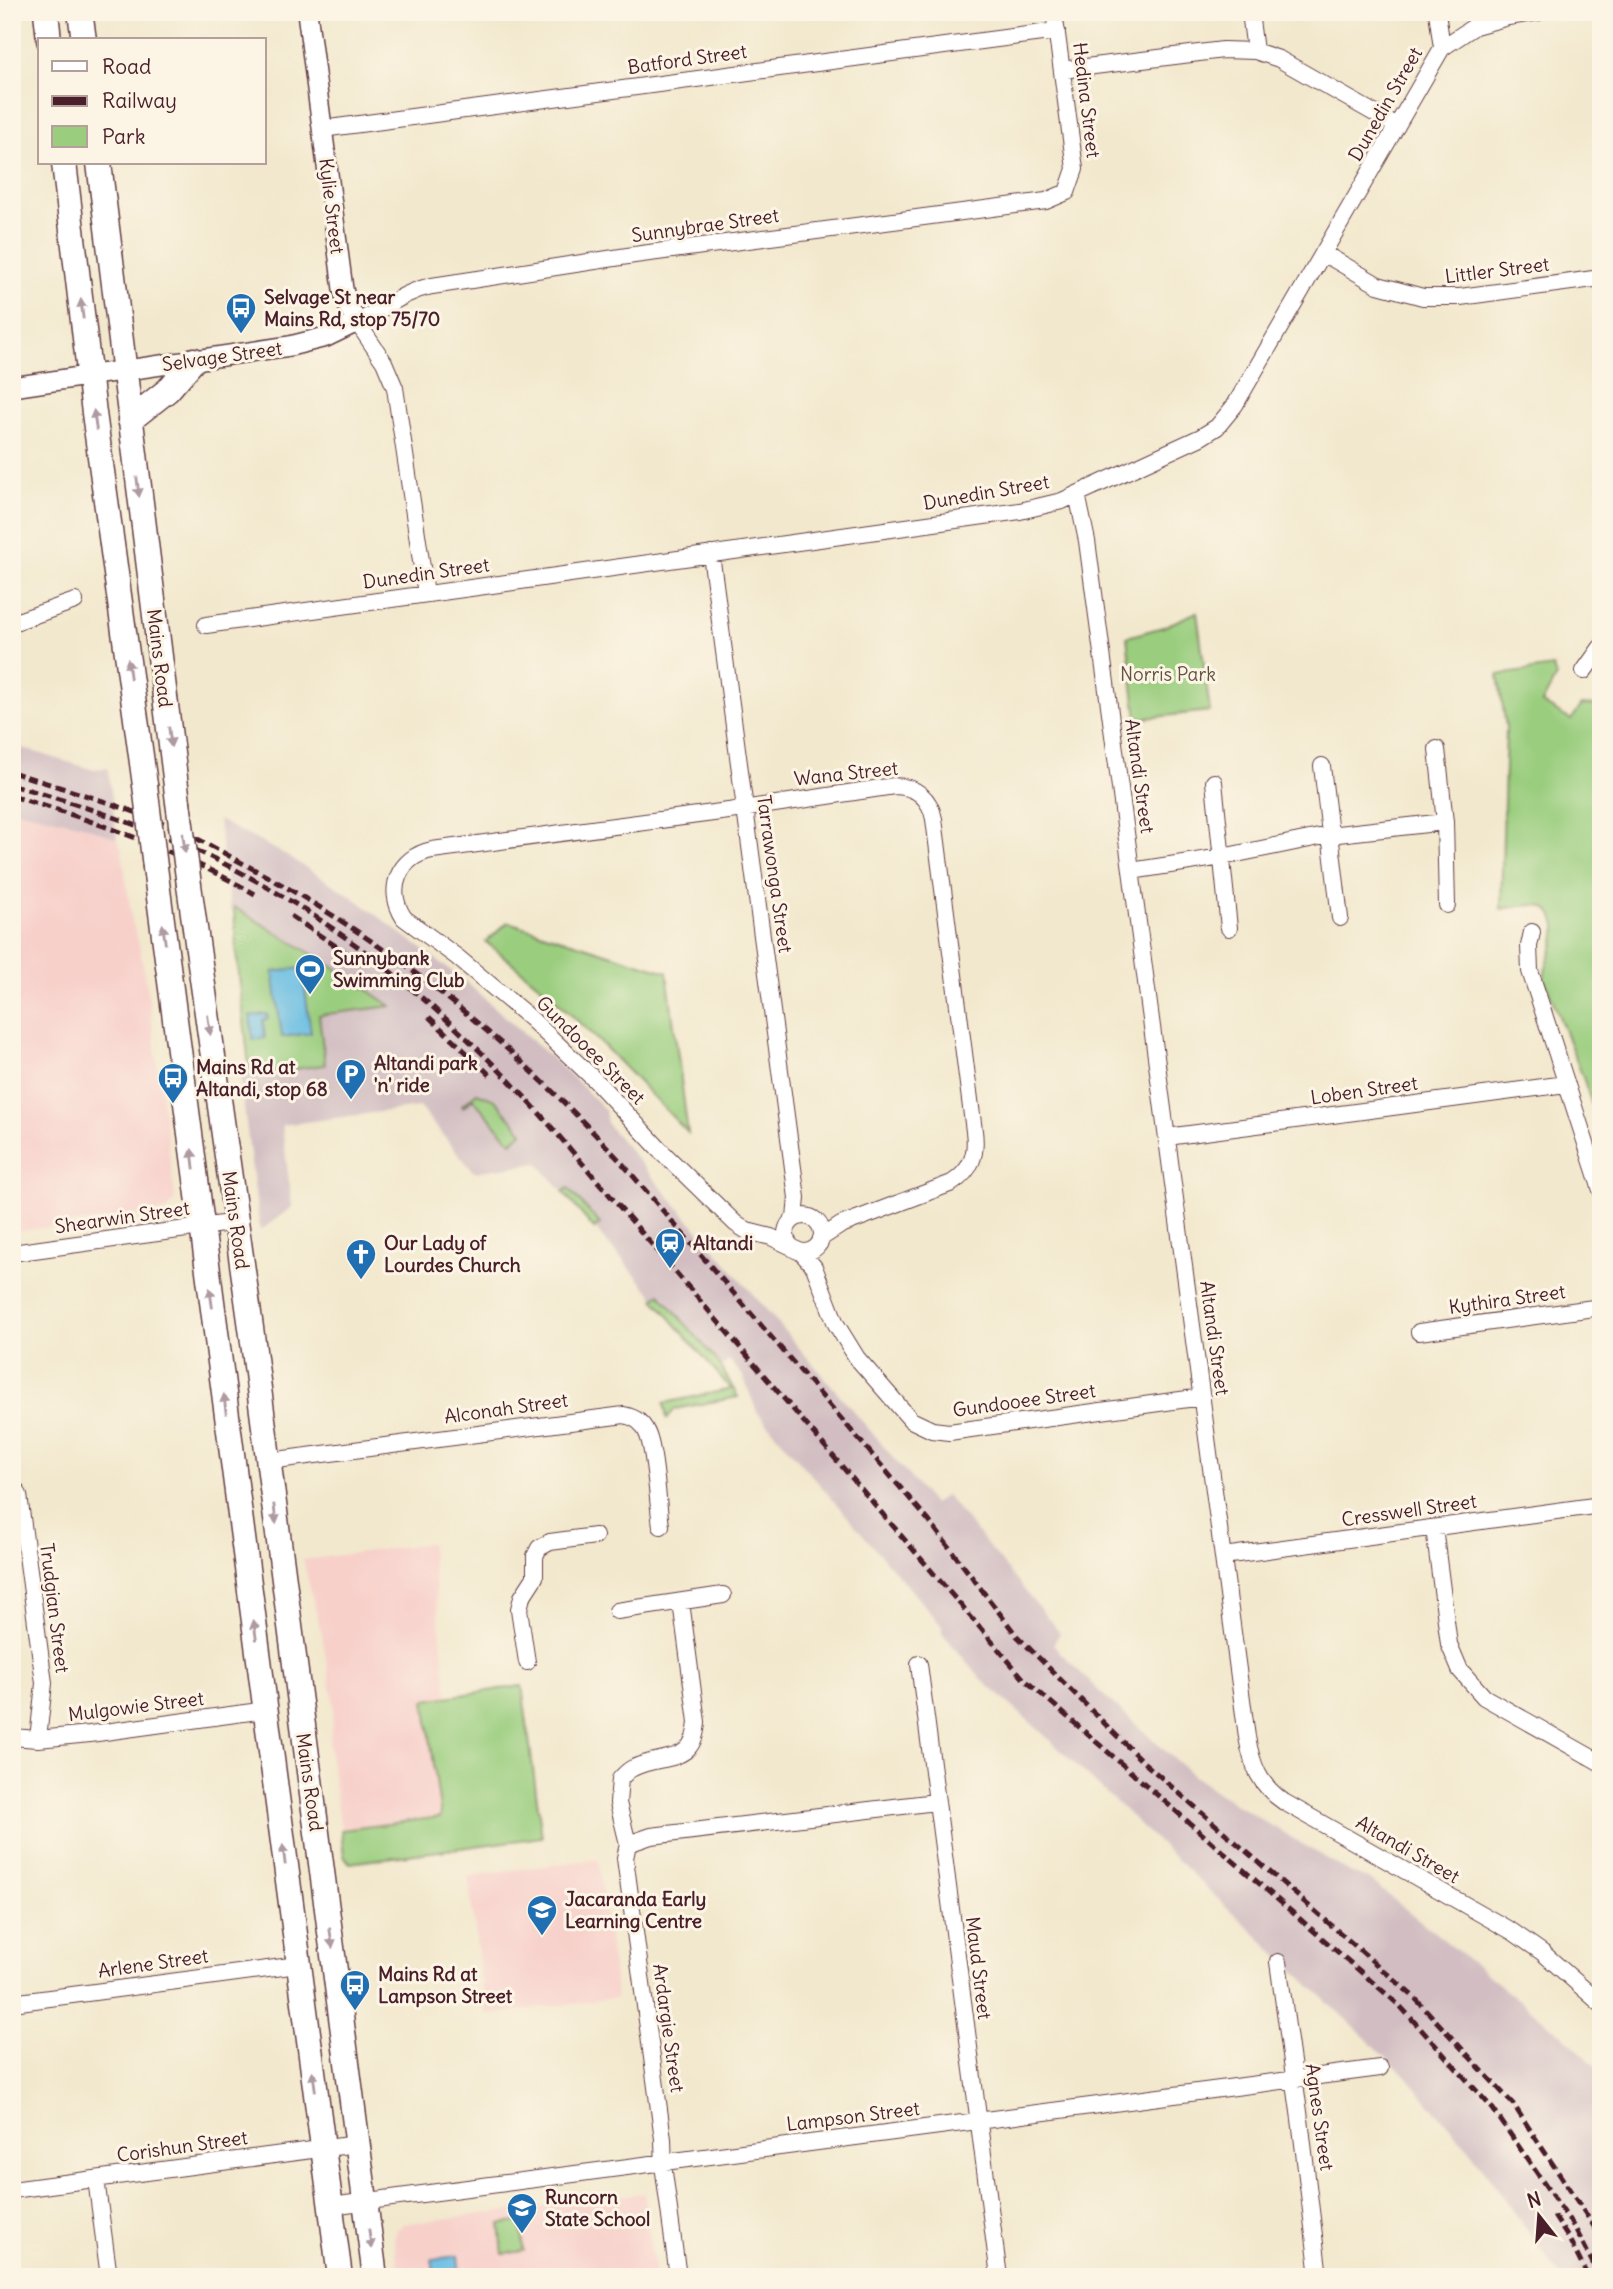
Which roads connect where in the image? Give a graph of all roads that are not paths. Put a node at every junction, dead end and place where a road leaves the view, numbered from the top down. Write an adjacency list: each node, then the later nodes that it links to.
1 (46, 12): 9 (main road)
2 (80, 12): 10 (main road)
3 (307, 12): 15 (street, Kylie Street)
4 (1054, 12): 8 (street, Hedina Street)
5 (1250, 12): 12 (street)
6 (1437, 12): 11 (street)
7 (1539, 12): 11 (street, Dunedin Street)
8 (1057, 31): 13 (street, Hedina Street); 15 (street, Batford Street)
9 (49, 38)
10 (84, 38)
11 (1442, 48): 14 (street, Dunedin Street)
12 (1255, 51): 13 (street); 14 (street)
13 (1062, 70): 18 (street, Hedina Street)
14 (1397, 126): 19 (street, Dunedin Street)
15 (322, 129): 21 (street, Kylie Street)
16 (64, 164): 24 (main road, Mains Road, one-way to 16)
17 (99, 164): 23 (main road, Mains Road)
18 (1067, 192): 21 (street, Sunnybrae Street)
19 (1323, 253): 20 (street, Littler Street); 27 (street, Dunedin Street)
20 (1601, 278)
21 (357, 323): 22 (street, Selvage Street); 29 (street, Kylie Street)
22 (194, 360): 23 (street, Selvage Street); 26 (main road)
23 (125, 370): 24 (street, Selvage Street); 26 (main road, Mains Road)
24 (90, 376): 25 (street, Selvage Street); 52 (main road, Mains Road, one-way to 24, bridge)
25 (12, 387)
26 (130, 420): 51 (main road, Mains Road, one-way to 51, bridge)
27 (1077, 494): 28 (street, Dunedin Street); 42 (street, Altandi Street)
28 (711, 554): 29 (street, Dunedin Street); 38 (street, Tarrawonga Street)
29 (426, 594): 32 (street, Dunedin Street)
30 (75, 601): 31 (street)
31 (12, 623)
32 (206, 625)
33 (1601, 647): 34 (street)
34 (1584, 671)
35 (1437, 749): 39 (street)
36 (1322, 766): 40 (street)
37 (1214, 782): 41 (street)
38 (745, 808): 43 (street, Wana Street); 53 (street, Tarrawonga Street); 53 (street, Wana Street)
39 (1445, 822): 40 (street); 44 (street)
40 (1329, 835): 41 (street); 45 (street)
41 (1222, 858): 42 (street); 46 (street)
42 (1131, 871): 49 (street, Altandi Street)
43 (396, 883): 54 (street, Gundooee Street)
44 (1447, 905)
45 (1340, 918)
46 (1228, 928)
47 (1532, 932): 48 (street)
48 (1566, 1084): 49 (street, Loben Street); 50 (street)
49 (1167, 1137): 60 (street, Altandi Street)
50 (1601, 1190)
51 (237, 1222): 52 (street, Shearwin Street); 61 (main road, Mains Road)
52 (201, 1227): 56 (street, Shearwin Street); 73 (main road, Mains Road, one-way to 52)
53 (808, 1229): 54 (street); 55 (street); 55 (street, Tarrawonga Street); 57 (street)
54 (771, 1237): 55 (street, Gundooee Street)
55 (797, 1250): 57 (street, Gundooee Street)
56 (12, 1253)
57 (814, 1267): 60 (street, Gundooee Street)
58 (1601, 1307): 59 (street, Kythira Street)
59 (1419, 1332)
60 (1202, 1397): 67 (street, Altandi Street)
61 (269, 1461): 64 (street, Alconah Street); 86 (main road, Mains Road, one-way to 86)
62 (12, 1484): 75 (street, Trudgian Street)
63 (1601, 1505): 65 (street, Cresswell Street)
64 (661, 1526)
65 (1434, 1528): 67 (street, Cresswell Street); 76 (street)
66 (596, 1536): 71 (street)
67 (1223, 1556): 82 (street, Altandi Street)
68 (723, 1595): 69 (street)
69 (681, 1602): 70 (street); 78 (street, Ardargie Street)
70 (617, 1611)
71 (527, 1662)
72 (919, 1664): 77 (street, Maud Street)
73 (266, 1710): 75 (street, Mulgowie Street); 80 (main road, Mains Road, one-way to 73)
74 (12, 1737): 75 (street, Mulgowie Street)
75 (38, 1739)
76 (1601, 1763)
77 (936, 1802): 78 (street); 85 (street, Maud Street)
78 (628, 1844): 88 (street, Ardargie Street)
79 (1278, 1962): 84 (street, Agnes Street)
80 (299, 1965): 81 (street, Arlene Street); 87 (main road, Mains Road, one-way to 80)
81 (12, 2003)
82 (1601, 2004)
83 (1380, 2068): 84 (street, Lampson Street)
84 (1294, 2081): 85 (street, Lampson Street); 98 (street, Agnes Street)
85 (978, 2121): 88 (street, Lampson Street); 97 (street, Maud Street)
86 (358, 2144): 87 (street, Corishun Street); 91 (main road, Mains Road)
87 (323, 2148): 89 (street, Corishun Street); 92 (main road, Mains Road)
88 (664, 2162): 91 (street, Lampson Street); 96 (street, Ardargie Street)
89 (96, 2179): 90 (street, Corishun Street); 93 (street)
90 (12, 2190)
91 (365, 2202): 92 (street, Lampson Street); 95 (main road, Mains Road, one-way to 95)
92 (331, 2206): 94 (main road, Mains Road)
93 (109, 2277)
94 (340, 2277)
95 (375, 2277)
96 (678, 2277)
97 (999, 2277)
98 (1319, 2277)

